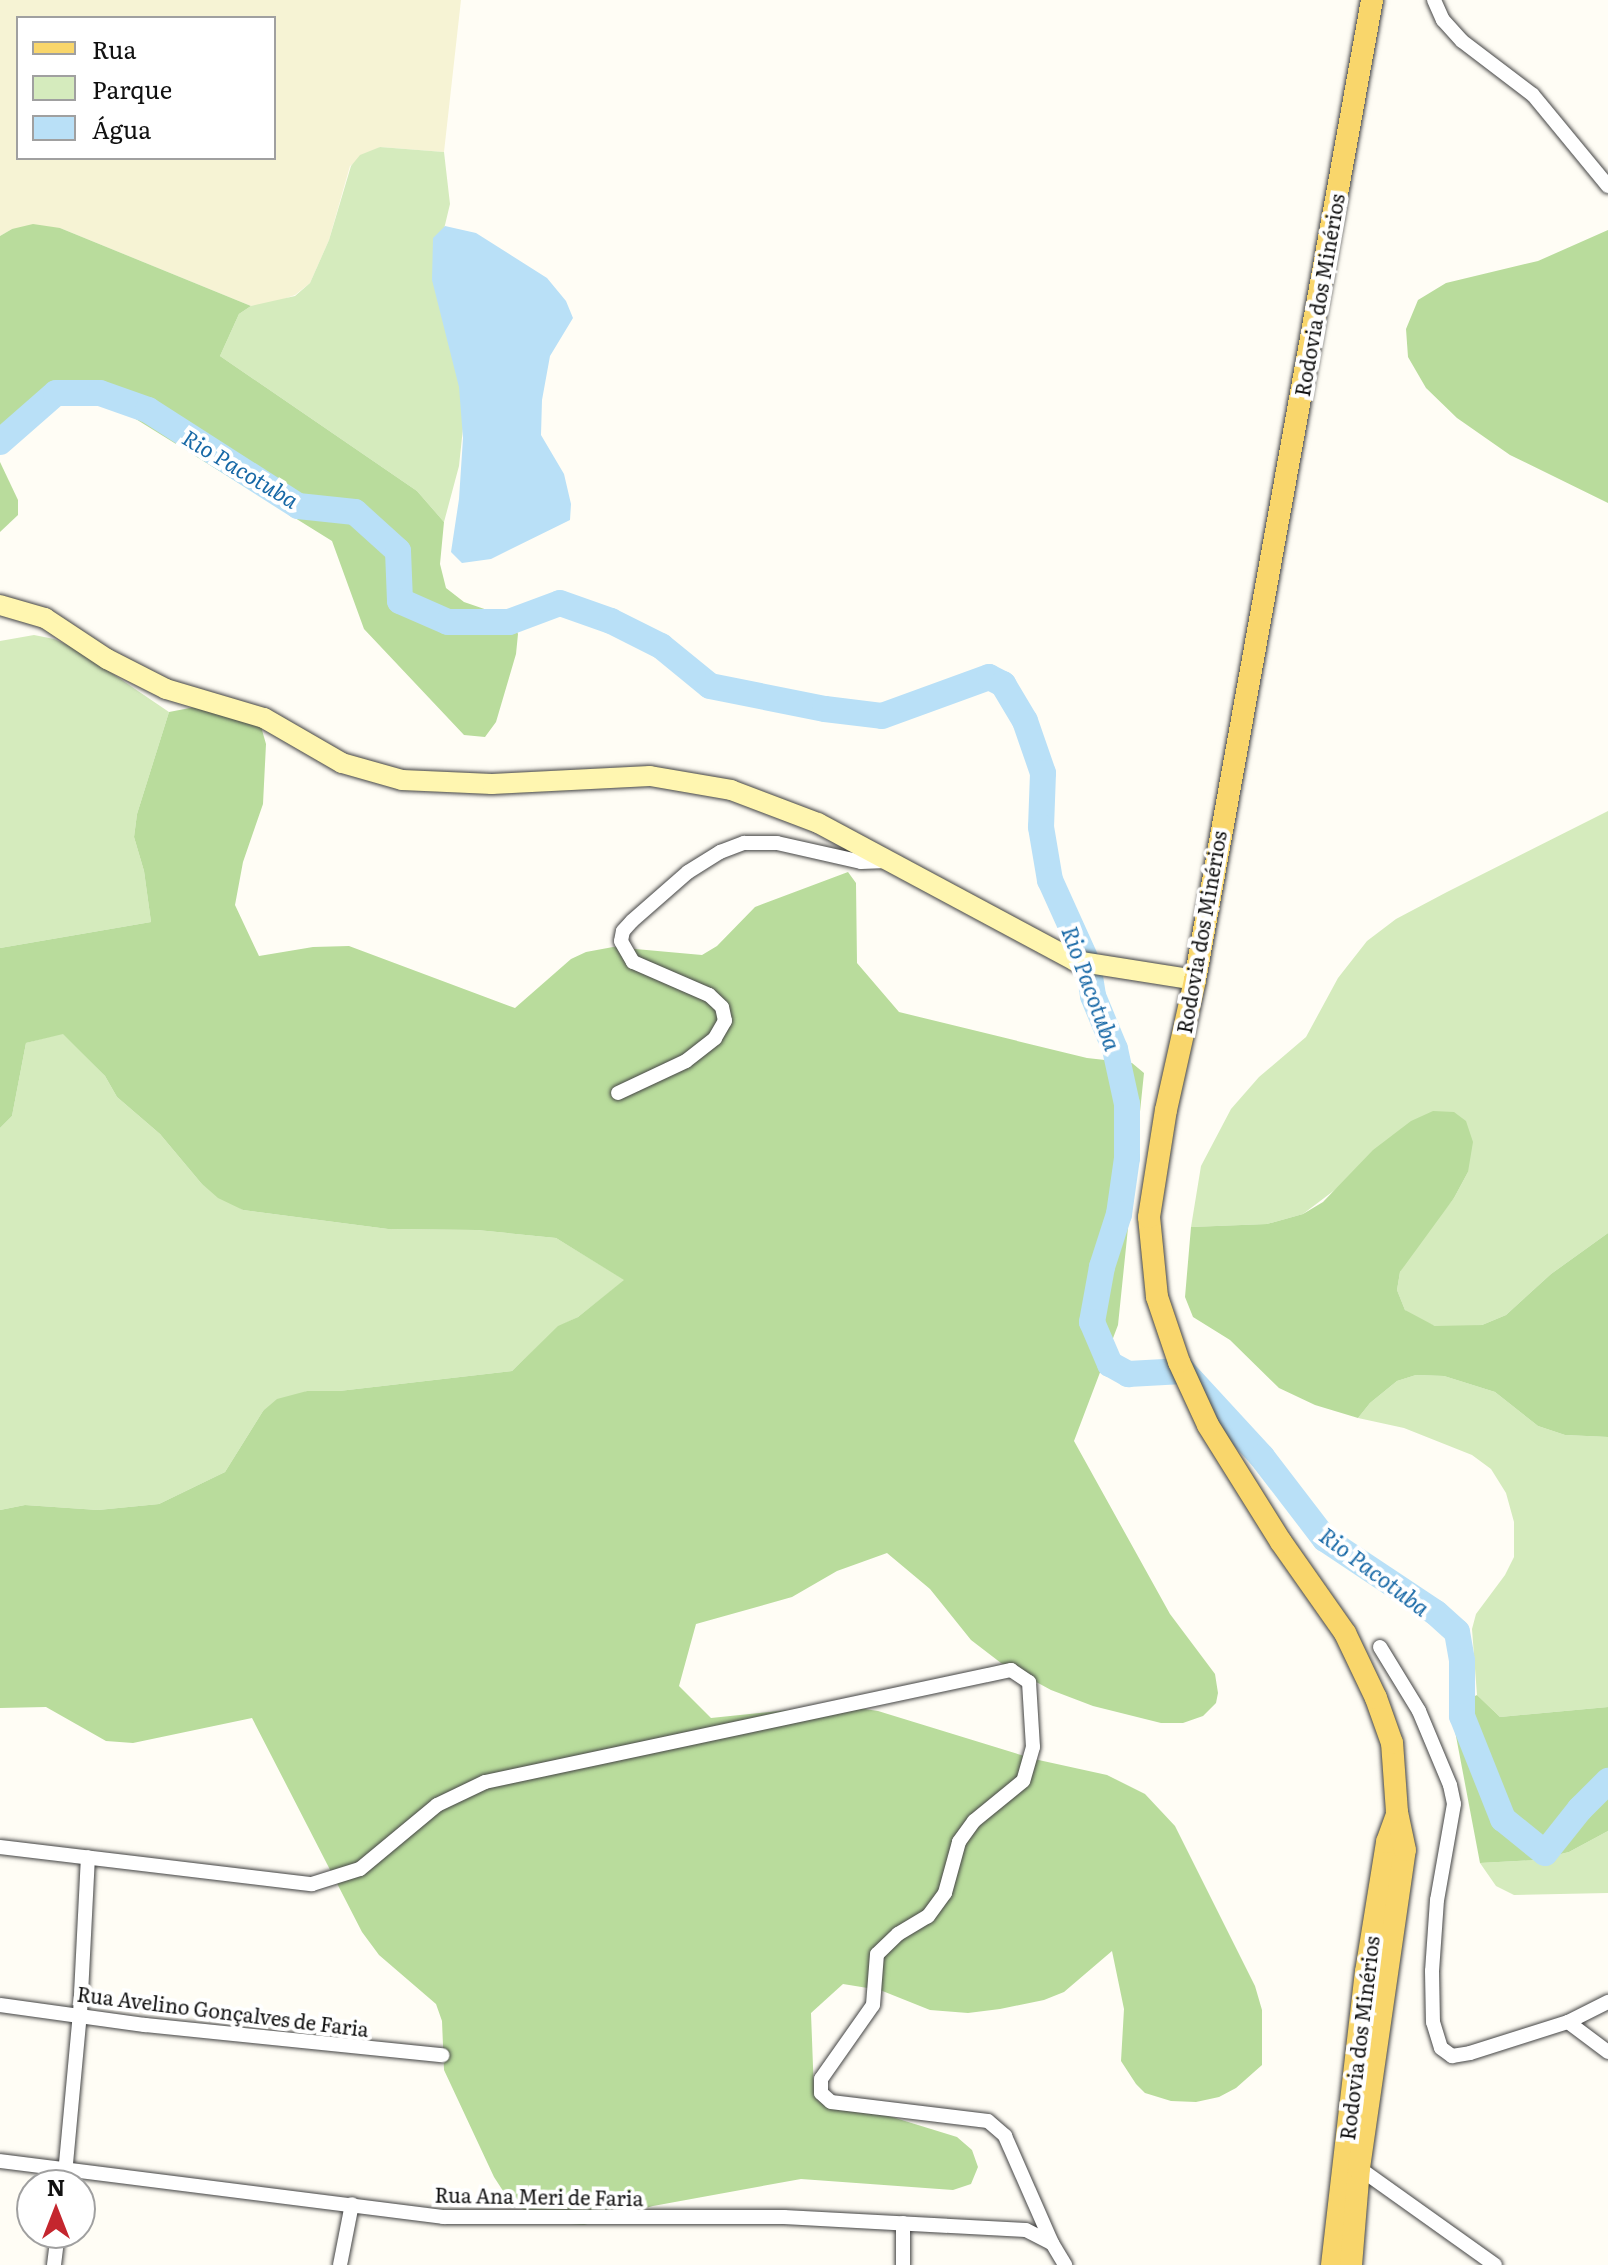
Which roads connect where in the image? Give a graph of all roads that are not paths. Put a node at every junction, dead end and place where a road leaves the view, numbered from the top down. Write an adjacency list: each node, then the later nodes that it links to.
1 (1372, 0): 6 (main road, Rodovia dos Minérios)
2 (1434, 0): 3 (street)
3 (1608, 186)
4 (0, 605): 5 (street)
5 (887, 861): 6 (street); 7 (street)
6 (1195, 980): 9 (main road, Rodovia dos Minérios)
7 (618, 1093)
8 (1380, 1647): 15 (street)
9 (1397, 1812): 19 (main road, Rodovia dos Minérios); 29 (main road, Rodovia dos Minérios)
10 (0, 1847): 11 (street)
11 (88, 1857): 14 (street); 25 (street)
12 (1608, 2002): 15 (street)
13 (0, 2005): 14 (street, Rua Avelino Gonçalves de Faria)
14 (80, 2014): 17 (street, Rua Avelino Gonçalves de Faria); 21 (street)
15 (1568, 2022): 16 (street)
16 (1608, 2052)
17 (442, 2055)
18 (0, 2161): 20 (street, Rua Ana Meri de Faria)
19 (1359, 2168): 30 (main road, Rodovia dos Minérios); 31 (street)
20 (31, 2169)
21 (66, 2169)
22 (96, 2181): 23 (street, Rua Ana Meri de Faria)
23 (352, 2204): 24 (street, Rua Ana Meri de Faria); 26 (street)
24 (903, 2223): 25 (street, Rua Ana Meri de Faria); 27 (street)
25 (1052, 2243): 28 (street)
26 (340, 2265)
27 (903, 2265)
28 (1065, 2265)
29 (1332, 2265)
30 (1351, 2265)
31 (1495, 2265)

